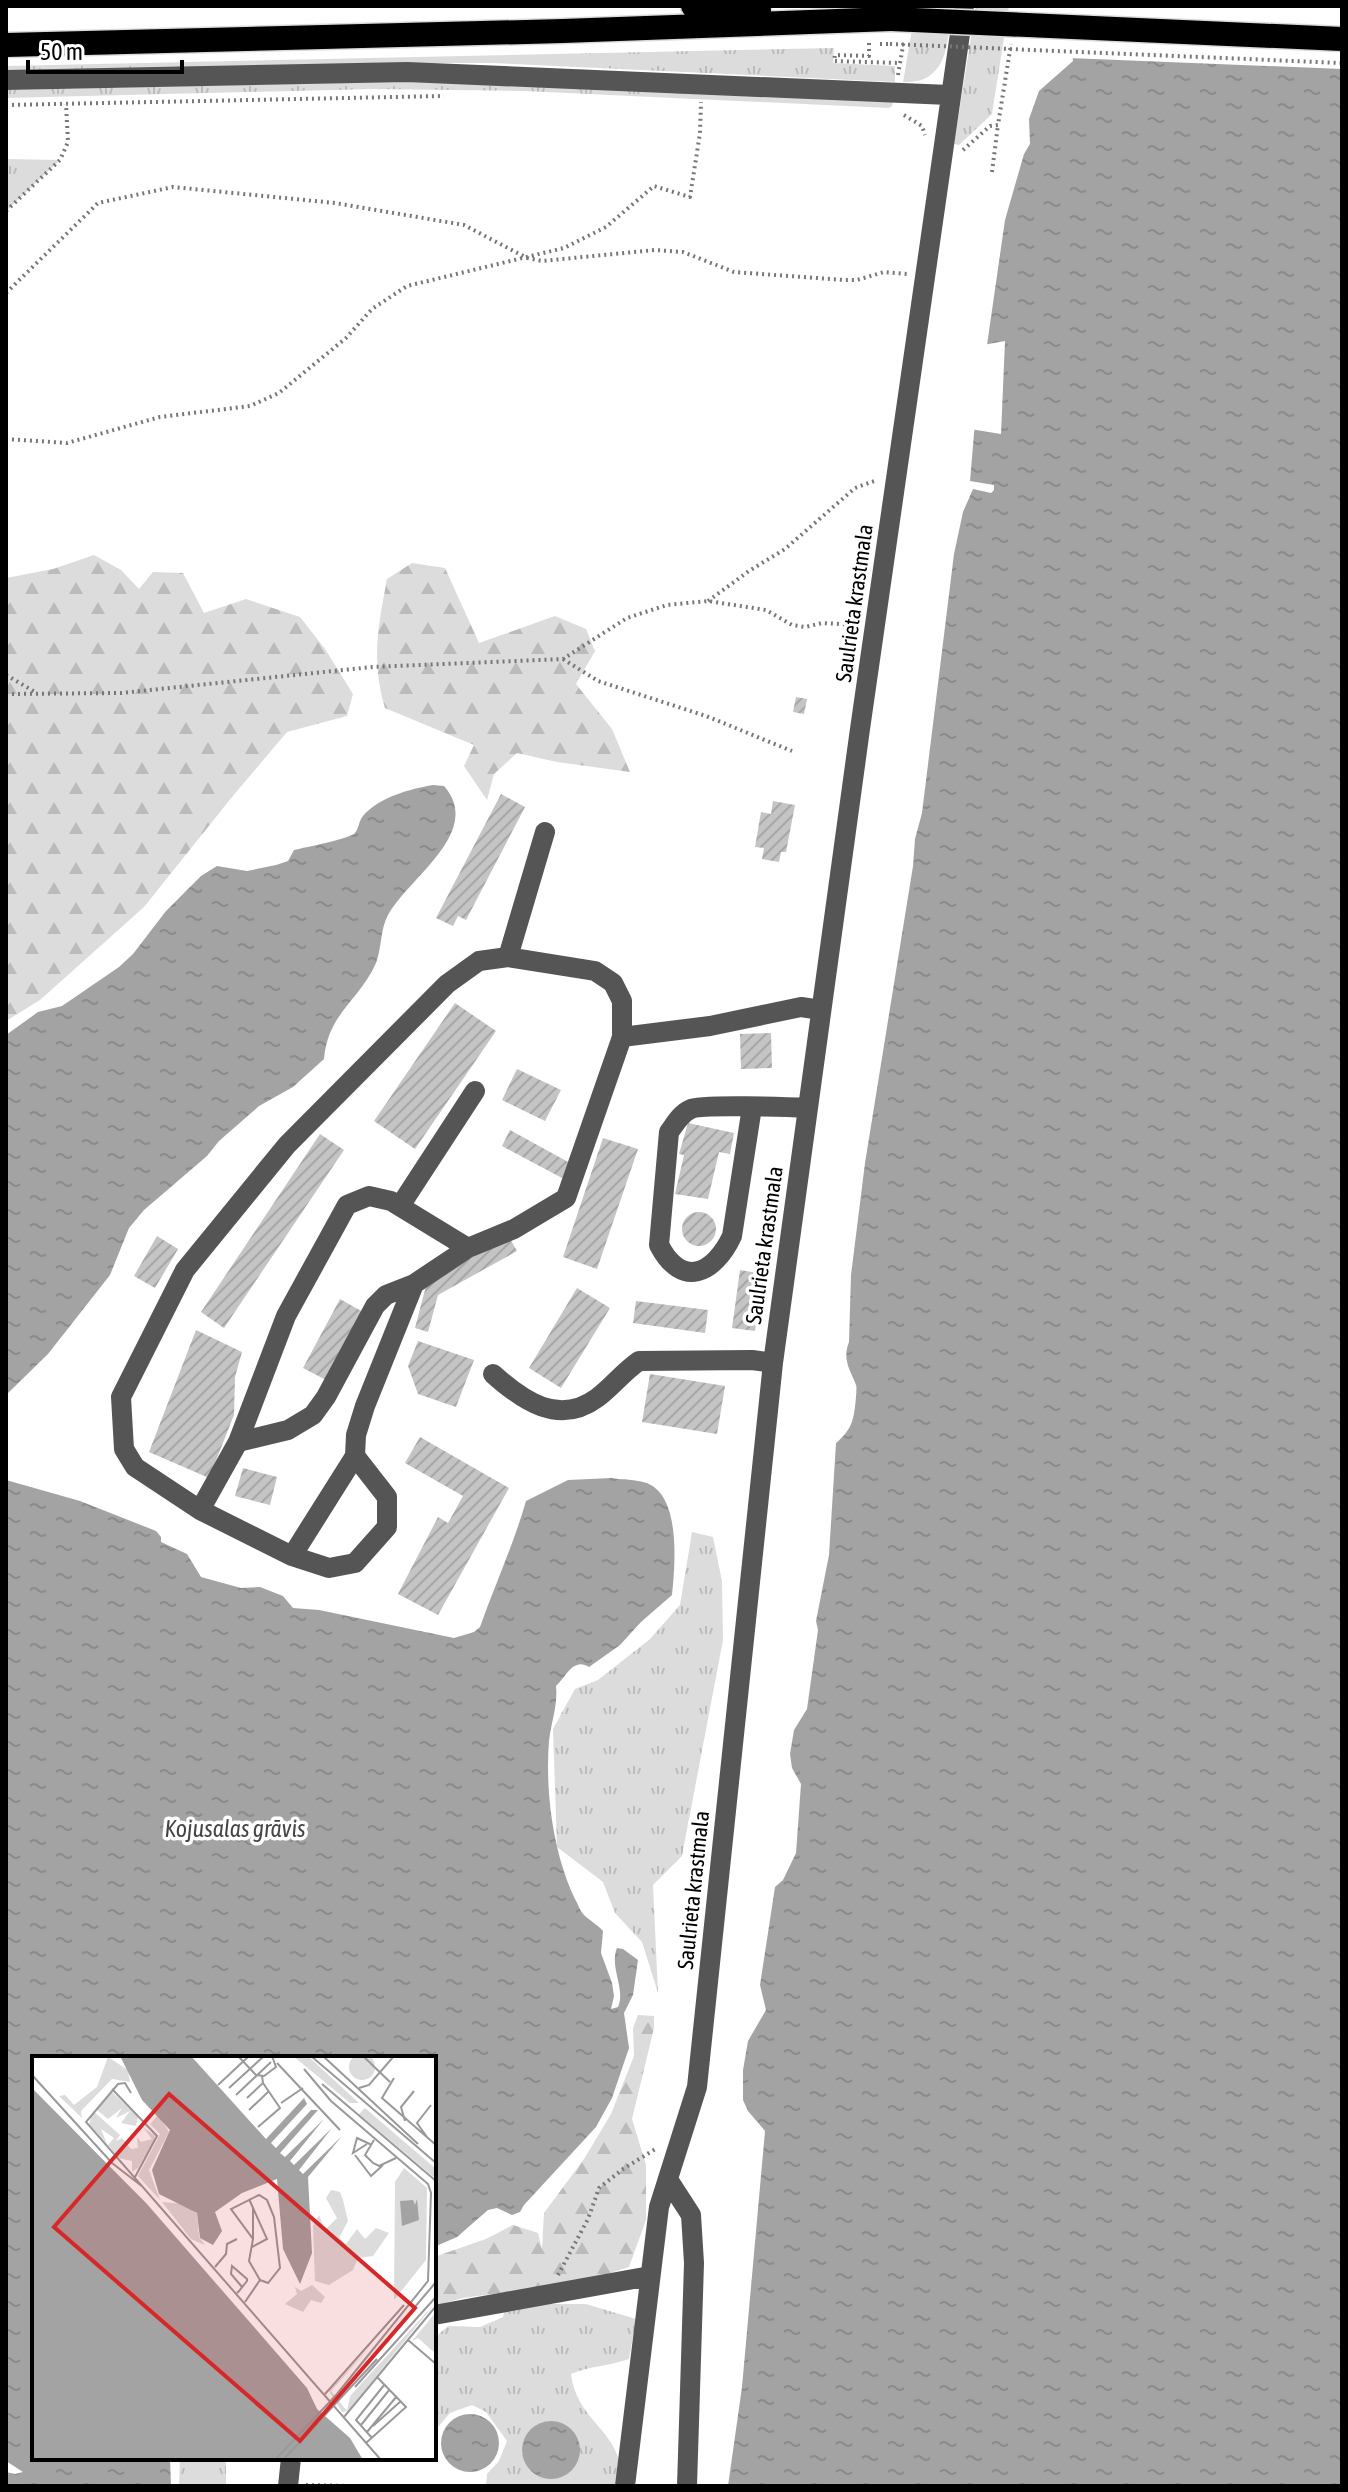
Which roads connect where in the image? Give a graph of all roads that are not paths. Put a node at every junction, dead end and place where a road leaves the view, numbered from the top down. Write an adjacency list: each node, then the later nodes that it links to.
1 (693, 6): 3 (highway)
2 (964, 6): 7 (street, Saulrieta krastmala)
3 (895, 33): 4 (highway, bridge); 5 (highway)
4 (1342, 39)
5 (6, 45)
6 (6, 80): 7 (street)
7 (949, 95): 10 (street, Saulrieta krastmala)
8 (545, 832): 9 (street)
9 (508, 957): 11 (street); 22 (street)
10 (821, 1010): 11 (street); 14 (street, Saulrieta krastmala)
11 (622, 1037): 16 (street)
12 (475, 1091): 15 (street)
13 (752, 1107): 13 (street); 14 (street)
14 (807, 1108): 18 (street, Saulrieta krastmala)
15 (400, 1206): 16 (street); 20 (street)
16 (468, 1248): 17 (street)
17 (414, 1284): 20 (street); 21 (street)
18 (773, 1363): 19 (street); 24 (street, Saulrieta krastmala)
19 (493, 1374)
20 (238, 1442): 22 (street)
21 (355, 1456): 23 (street); 23 (street)
22 (200, 1510): 23 (street)
23 (292, 1556)
24 (669, 2181): 25 (street, Saulrieta krastmala); 30 (street)
25 (650, 2276): 26 (street); 29 (street, Saulrieta krastmala)
26 (436, 2314)
27 (291, 2460): 28 (street)
28 (288, 2486)
29 (625, 2486)
30 (687, 2486)

